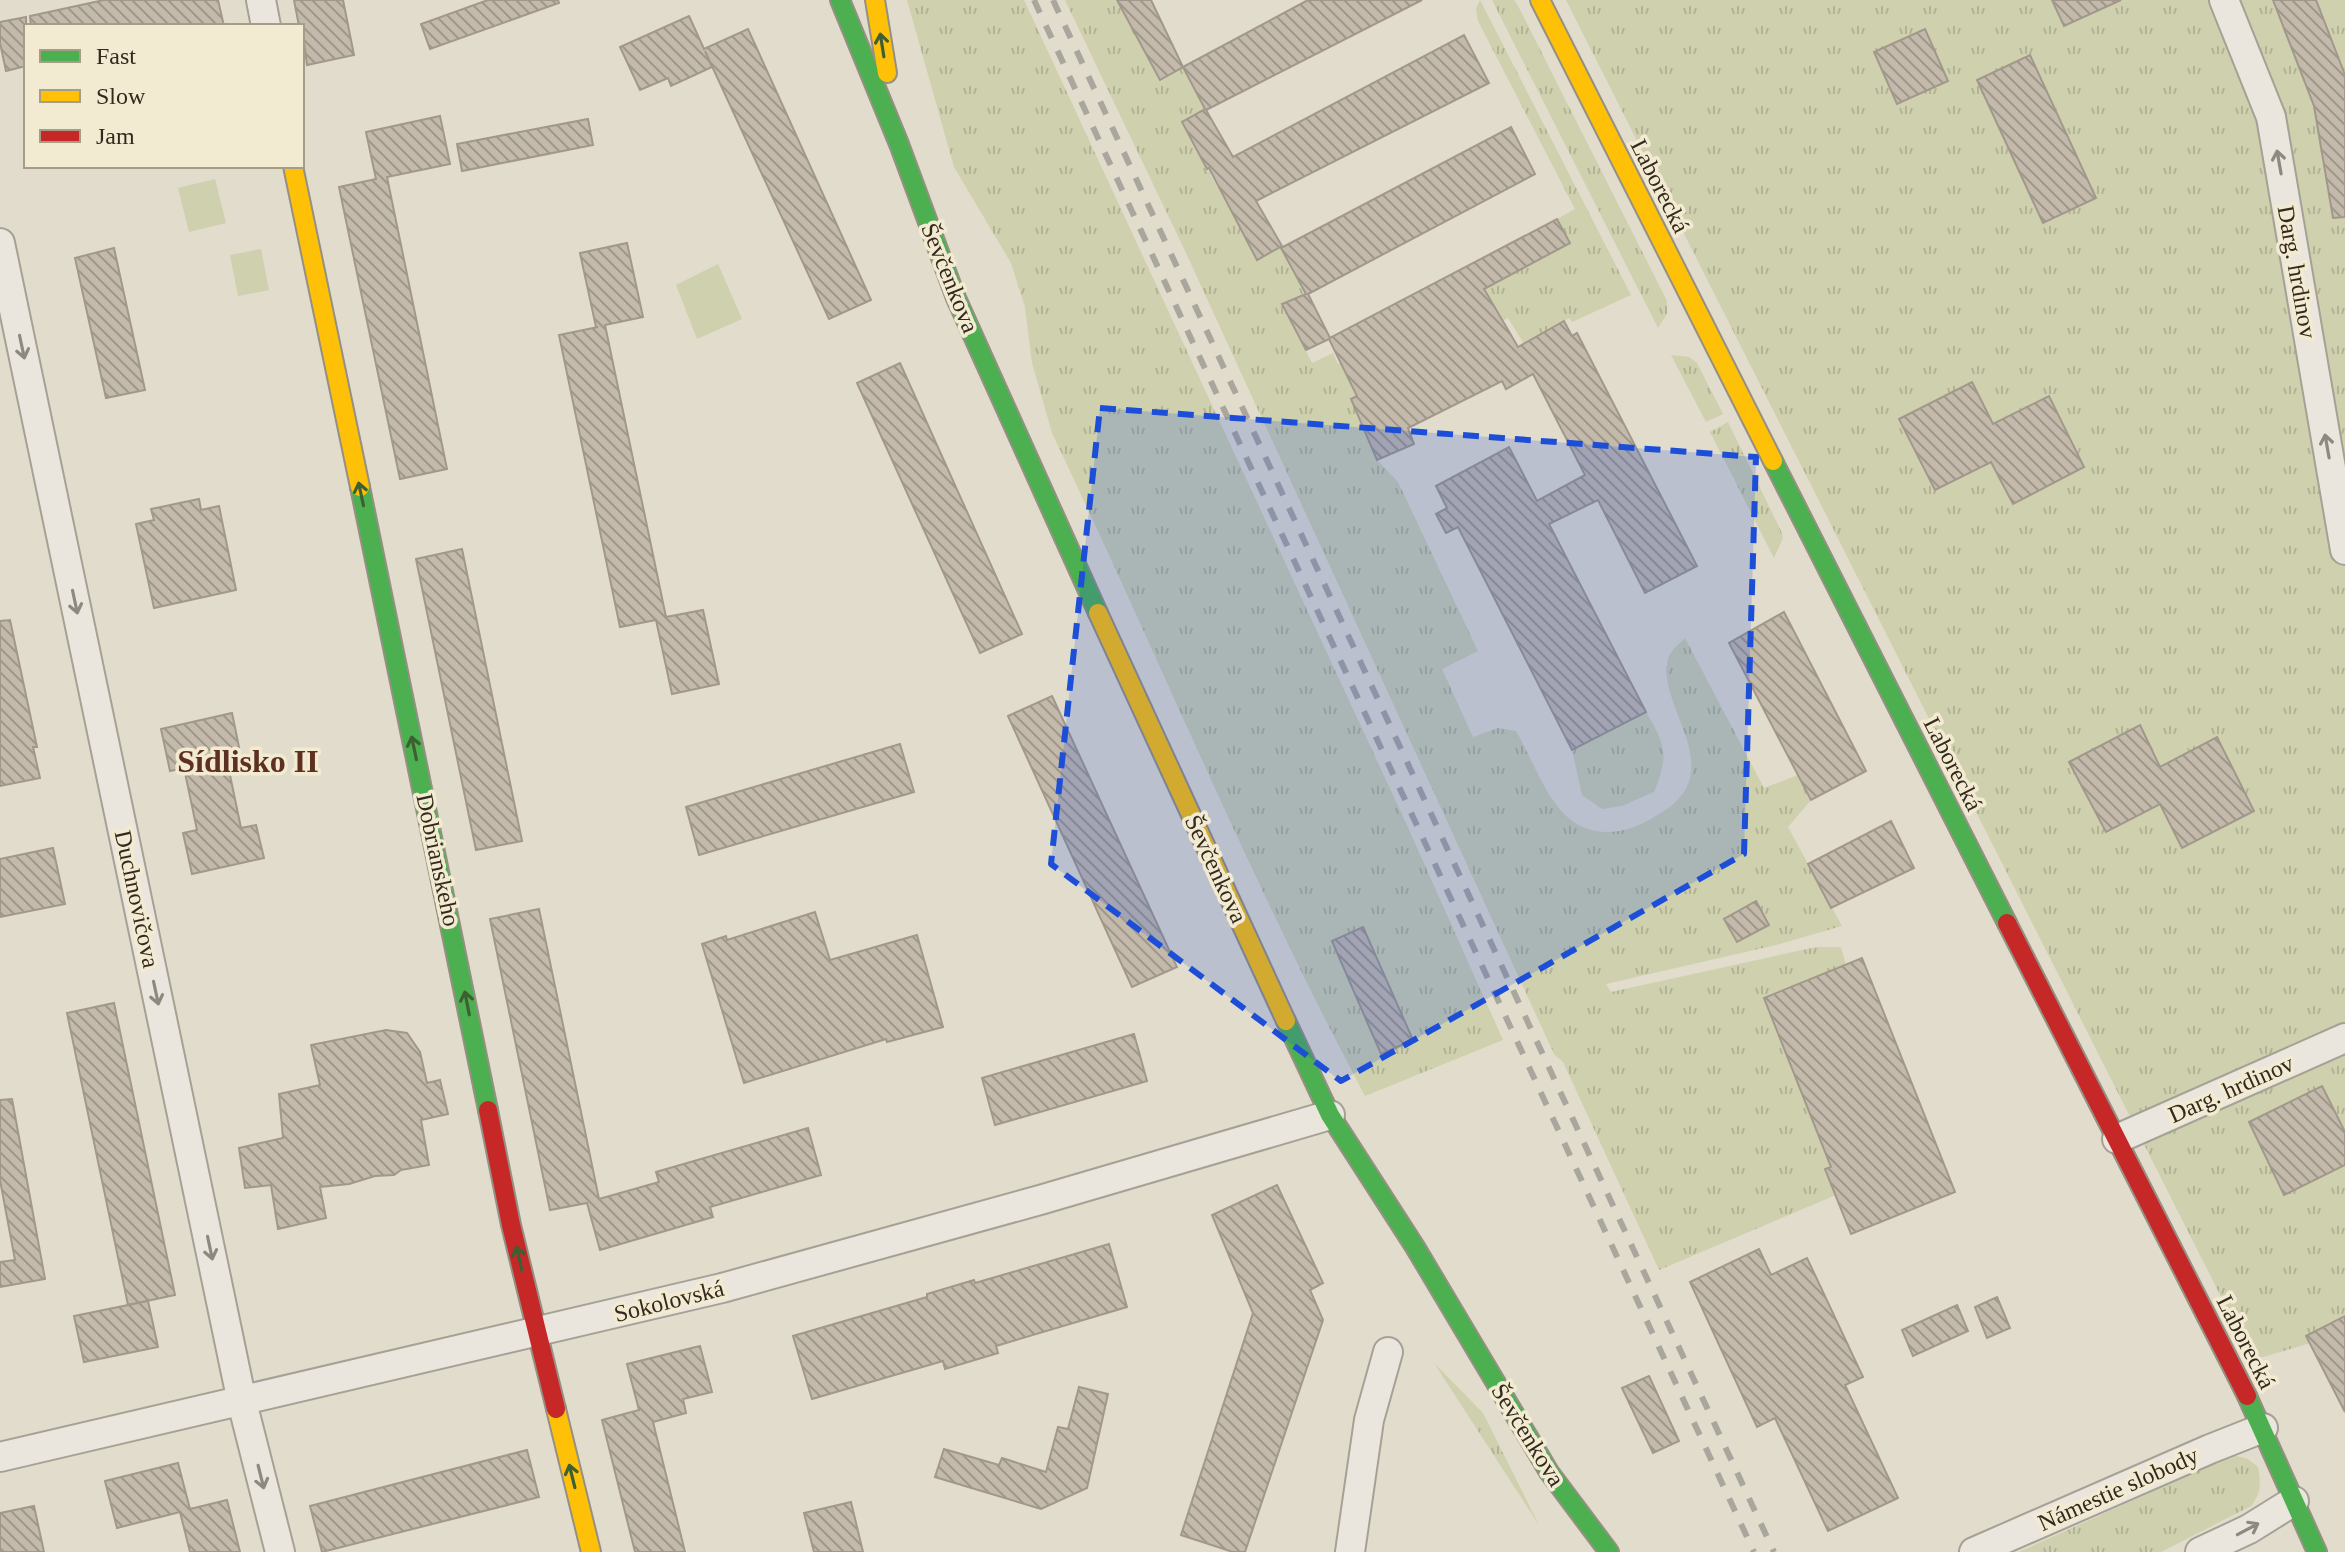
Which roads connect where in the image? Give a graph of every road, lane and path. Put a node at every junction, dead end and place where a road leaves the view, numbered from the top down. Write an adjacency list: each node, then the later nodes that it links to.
1 (261, 0): 6 (street)
2 (840, 0): 7 (street, Ševčenkova)
3 (875, 0): 7 (street, Ševčenkova, one-way to 3)
4 (1540, 0): 13 (street, Laborecká)
5 (2224, 0): 10 (street, Darg. hrdinov, one-way to 5)
6 (266, 24)
7 (899, 144): 12 (street, Ševčenkova)
8 (293, 168): 14 (street, Dobrianskeho, one-way to 8)
9 (0, 243): 16 (street, Duchnovičova, one-way to 16)
10 (2345, 550)
11 (2345, 1038): 13 (street, Darg. hrdinov)
12 (1330, 1115): 14 (street, Sokolovská); 23 (street, Ševčenkova)
13 (2117, 1139): 17 (street, Laborecká)
14 (537, 1334): 16 (street, Sokolovská); 21 (street, Dobrianskeho, one-way to 14)
15 (1388, 1352): 22 (street)
16 (242, 1402): 18 (street, Sokolovská); 20 (street, Duchnovičova, one-way to 20)
17 (2263, 1428): 19 (street, Laborecká); 24 (street, Námestie slobody)
18 (0, 1457)
19 (2294, 1501): 25 (street, one-way to 19); 26 (street, Laborecká)
20 (280, 1552)
21 (591, 1552)
22 (1350, 1552)
23 (1609, 1552)
24 (1974, 1552)
25 (2200, 1552)
26 (2317, 1552)

